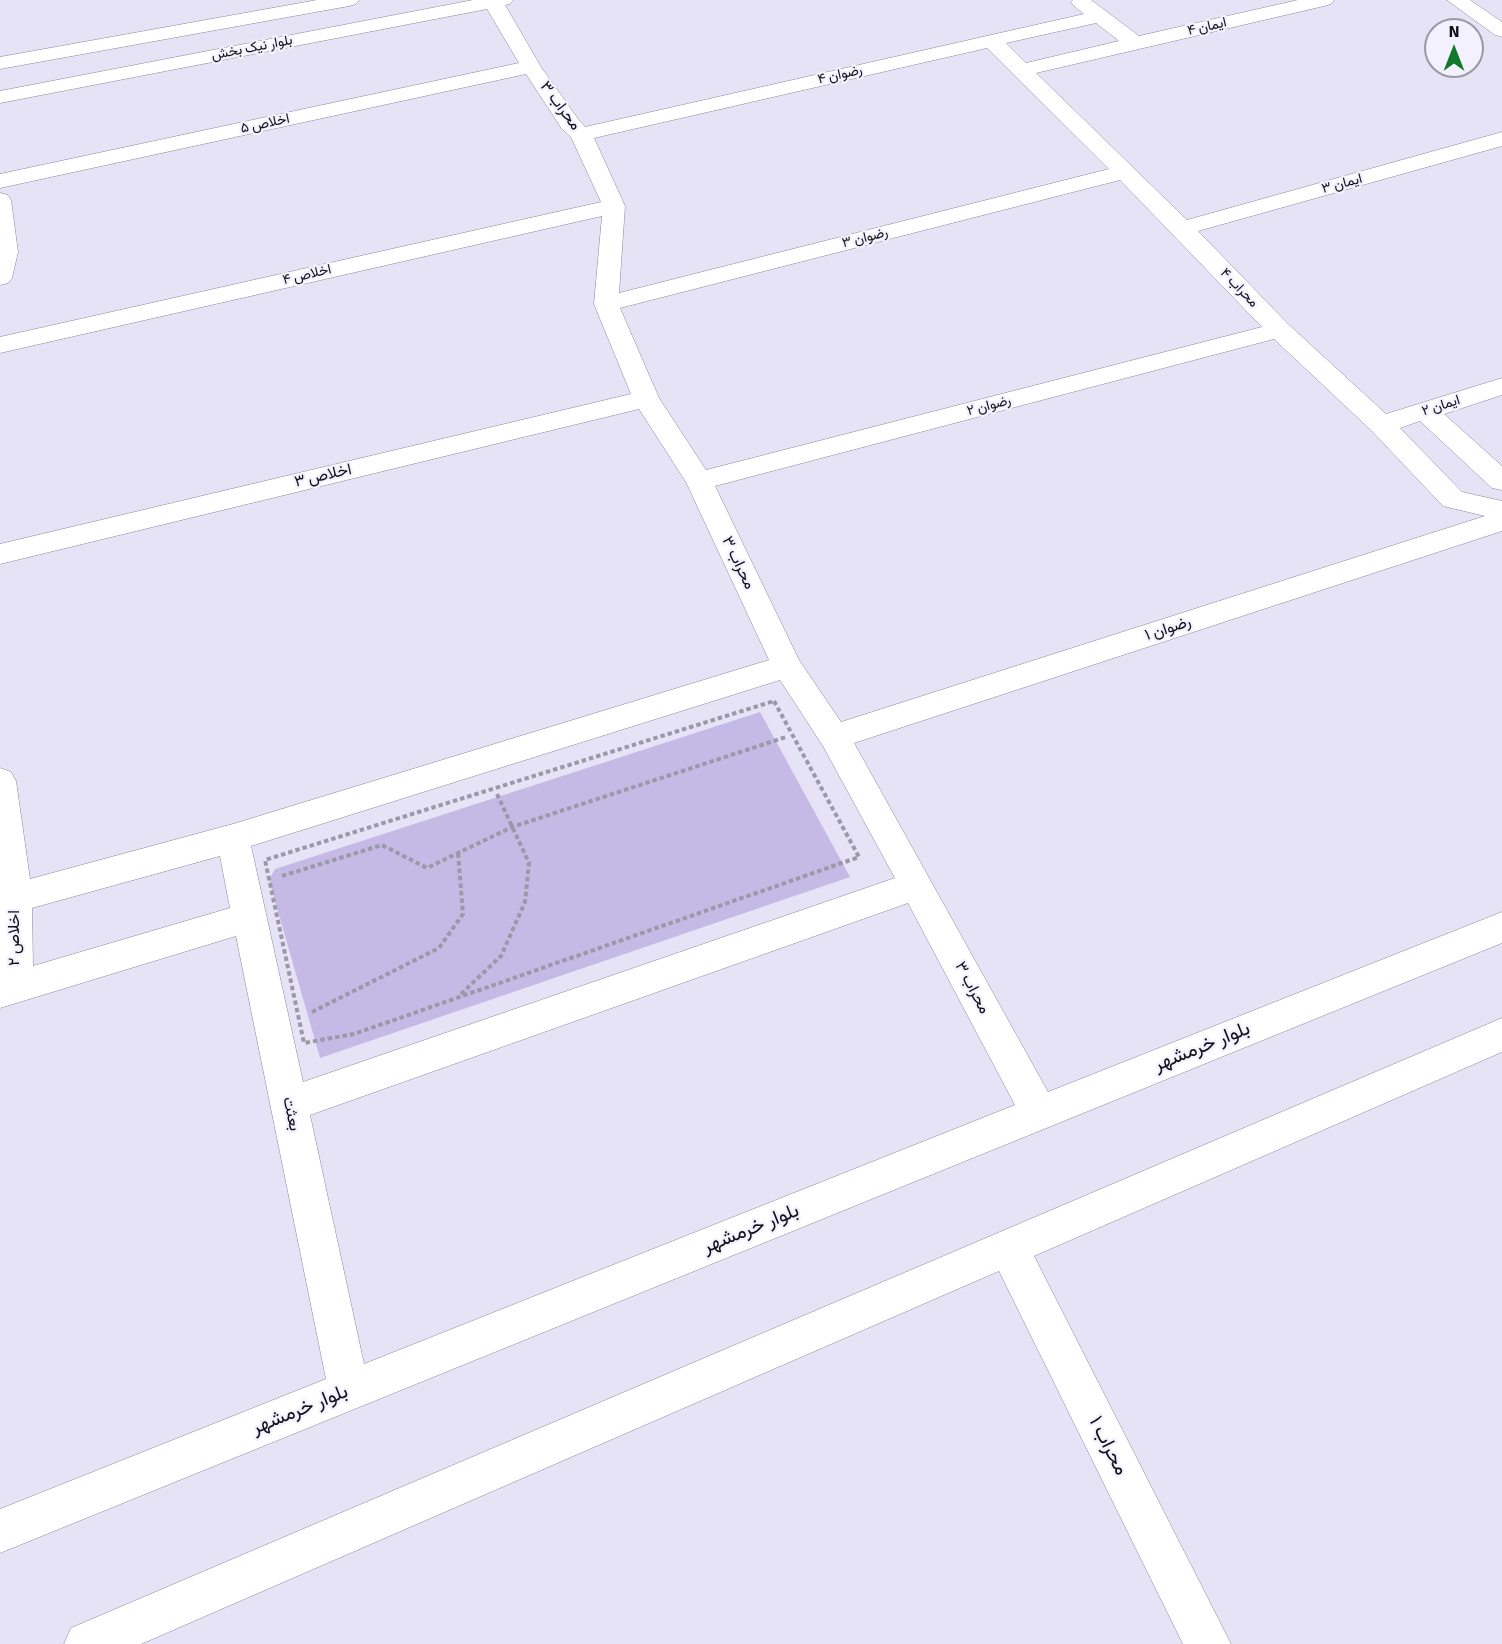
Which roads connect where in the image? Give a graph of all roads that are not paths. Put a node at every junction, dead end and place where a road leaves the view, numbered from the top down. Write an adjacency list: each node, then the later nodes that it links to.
1 (349, 0): 10 (street, بلوار نیک بخش)
2 (1079, 0): 6 (street)
3 (1324, 0): 9 (street, ایمان ۴)
4 (1457, 0): 7 (street)
5 (498, 1): 11 (street, محراب ۳); 13 (street, بلوار نیک بخش)
6 (1099, 16): 8 (street, رضوان ۴); 9 (street)
7 (1502, 31)
8 (991, 40): 12 (street, محراب ۴); 14 (street, رضوان ۴)
9 (1135, 43): 12 (street, ایمان ۴)
10 (0, 63)
11 (531, 68): 14 (street, محراب ۳); 17 (street, اخلاص ۵)
12 (1021, 70): 16 (street, محراب ۴)
13 (0, 97)
14 (581, 134): 19 (street, محراب ۳)
15 (1502, 140): 20 (street, ایمان ۳)
16 (1124, 172): 20 (street, محراب ۴); 23 (street, رضوان ۳)
17 (0, 181)
18 (0, 200): 21 (street)
19 (614, 206): 23 (street, محراب ۳); 25 (street, اخلاص ۴)
20 (1182, 228): 24 (street, محراب ۴)
21 (3, 253): 22 (street)
22 (0, 278)
23 (606, 304): 27 (street, محراب ۳)
24 (1279, 330): 29 (street, محراب ۴); 30 (street, رضوان ۲)
25 (0, 345)
26 (1502, 386): 28 (street, ایمان ۲)
27 (646, 399): 30 (street, محراب ۳); 34 (street, اخلاص ۳)
28 (1425, 411): 29 (street, ایمان ۲); 31 (street)
29 (1381, 425): 32 (street, محراب ۴)
30 (699, 481): 35 (street, محراب ۳)
31 (1502, 481)
32 (1502, 511)
33 (1502, 521): 36 (street, رضوان ۱)
34 (0, 554)
35 (787, 666): 36 (street, محراب ۳); 38 (street)
36 (829, 730): 39 (street, محراب ۳)
37 (0, 781): 41 (street, اخلاص ۲)
38 (234, 838): 40 (street, بعثت); 41 (street)
39 (916, 885): 45 (street); 46 (street, محراب ۳)
40 (254, 894): 43 (street); 45 (street, بعثت)
41 (15, 898): 43 (street, اخلاص ۲)
42 (1502, 927): 46 (street, بلوار خرمشهر)
43 (8, 990)
44 (1502, 1035): 47 (street)
45 (289, 1105): 48 (street, بعثت)
46 (1039, 1113): 48 (street, بلوار خرمشهر)
47 (1008, 1247): 50 (street); 51 (street, محراب ۱)
48 (349, 1390): 49 (street, بلوار خرمشهر)
49 (0, 1531)
50 (87, 1644)
51 (1208, 1644)

